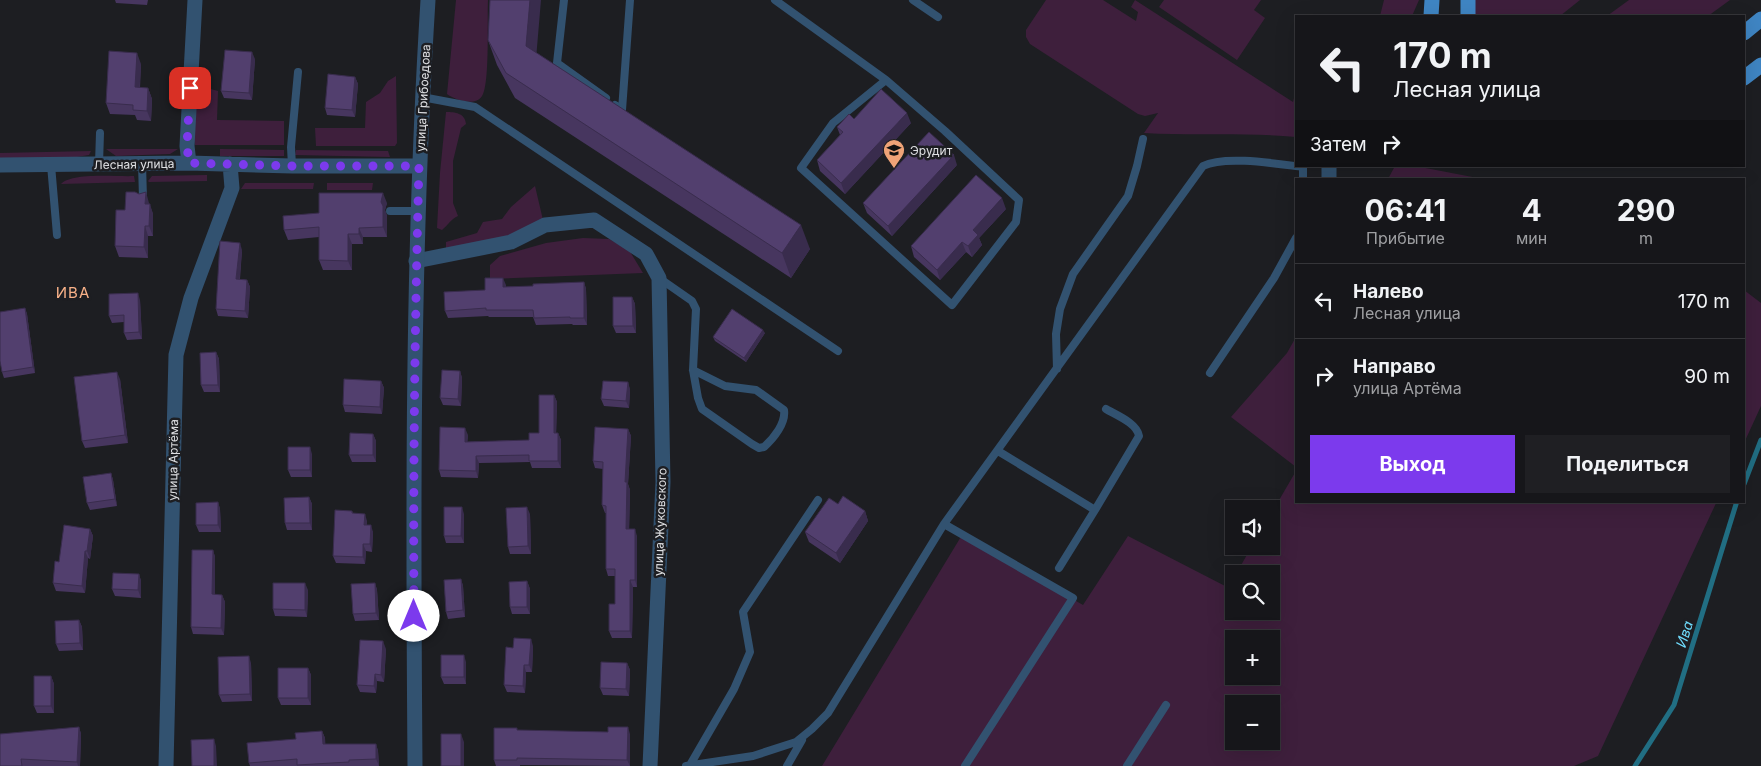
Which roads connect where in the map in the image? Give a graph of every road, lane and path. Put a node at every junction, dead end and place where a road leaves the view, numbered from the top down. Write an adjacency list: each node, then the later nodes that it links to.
1 (195, 0): 22 (street)
2 (428, 0): 18 (street, улица Грибоедова)
3 (564, 0): 4 (lane)
4 (630, 0)
5 (774, 0): 17 (lane)
6 (913, 0): 11 (lane)
7 (1432, 0): 9 (main road)
8 (1468, 0): 10 (main road)
9 (1432, 15)
10 (1468, 15)
11 (938, 17)
12 (1761, 19): 13 (main road)
13 (1745, 32)
14 (1761, 66): 16 (main road)
15 (298, 72): 27 (lane)
16 (1745, 77)
17 (886, 80): 17 (lane)
18 (422, 97): 28 (street, улица Грибоедова); 37 (lane)
19 (100, 133): 23 (lane)
20 (1143, 139): 38 (lane)
21 (142, 163): 22 (street, Лесная улица); 23 (street, Лесная улица); 30 (lane)
22 (189, 163): 24 (street, Лесная улица)
23 (98, 164): 26 (street, Лесная улица)
24 (230, 164): 27 (street, Лесная улица); 50 (street, улица Артёма)
25 (0, 165): 26 (street, Лесная улица)
26 (51, 165): 33 (lane)
27 (292, 166): 28 (street, Лесная улица)
28 (419, 166): 32 (street, улица Грибоедова)
29 (1295, 166): 38 (lane)
30 (143, 199)
31 (390, 210): 32 (lane)
32 (418, 211): 35 (street, улица Грибоедова)
33 (57, 235)
34 (1295, 240): 40 (lane)
35 (416, 261): 36 (street); 51 (street, улица Грибоедова)
36 (659, 278): 39 (lane); 52 (street, улица Жуковского)
37 (838, 351)
38 (1057, 369): 42 (lane)
39 (692, 370): 39 (lane)
40 (1210, 373)
41 (1106, 409): 44 (lane)
42 (998, 450): 44 (lane); 45 (lane)
43 (818, 500): 49 (lane)
44 (1095, 510): 46 (lane)
45 (944, 524): 48 (lane); 54 (lane)
46 (1059, 568)
47 (1166, 705): 55 (lane)
48 (805, 735): 49 (lane); 53 (lane)
49 (688, 765)
50 (166, 766)
51 (415, 766)
52 (650, 766)
53 (787, 766)
54 (966, 766)
55 (1127, 766)

